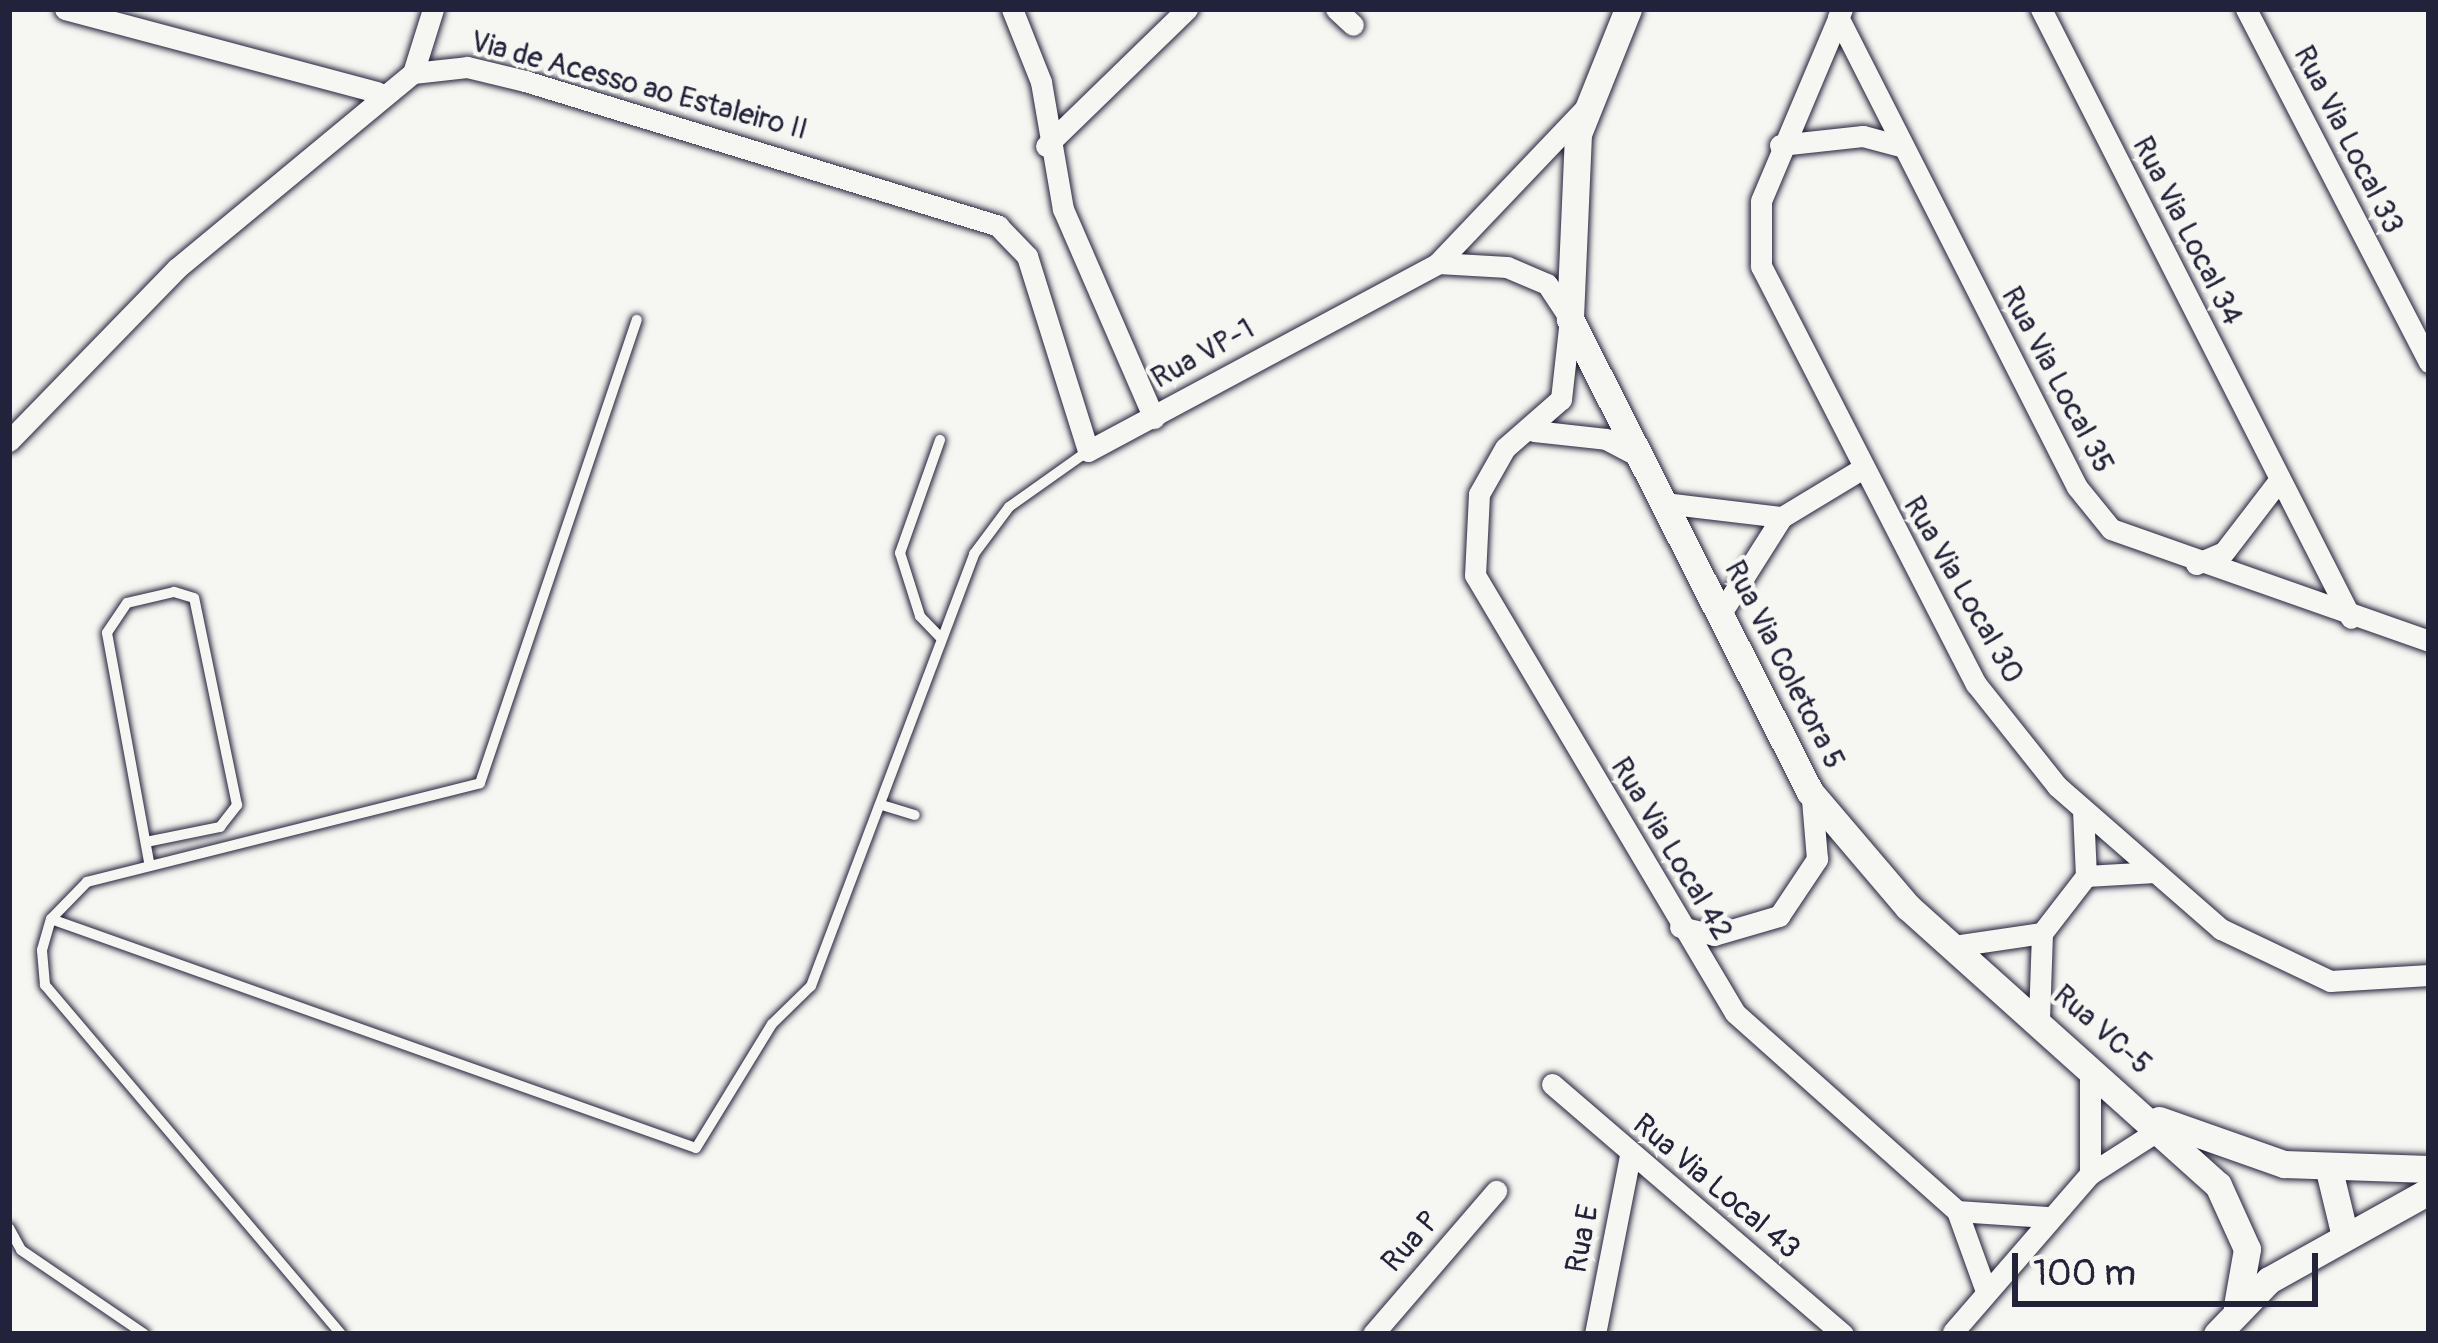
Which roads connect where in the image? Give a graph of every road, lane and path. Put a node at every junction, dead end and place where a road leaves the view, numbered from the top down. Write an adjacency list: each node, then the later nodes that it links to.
1 (64, 9): 12 (street)
2 (433, 9): 11 (street)
3 (1012, 9): 15 (street)
4 (1187, 9): 15 (street)
5 (1336, 9): 10 (street)
6 (1628, 9): 13 (street, Rua VP-1)
7 (2041, 9): 28 (street, Rua Via Local 34)
8 (2246, 9): 20 (street, Rua Via Local 33)
9 (1840, 13): 14 (street, Rua Via Local 30); 16 (street, Rua Via Local 35)
10 (1353, 25)
11 (412, 73): 12 (street, Via de Acesso ao Estaleiro II); 25 (street, Via de Acesso ao Estaleiro II)
12 (377, 92): 24 (street, Via de Acesso ao Estaleiro II)
13 (1583, 111): 17 (street, Rua VP-1); 18 (street)
14 (1780, 145): 16 (street); 27 (street, Rua Via Local 30)
15 (1046, 146): 21 (street)
16 (1901, 146): 31 (street, Rua Via Local 35)
17 (1438, 263): 18 (street, Rua Via Coletora 5); 21 (street, Rua VP-1)
18 (1570, 319): 22 (street); 26 (street, Rua Via Coletora 5)
19 (637, 320): 41 (lane)
20 (2429, 362)
21 (1154, 418): 25 (street, Rua VP-1)
22 (1534, 431): 26 (street); 45 (street, Rua Via Local 42)
23 (940, 440): 34 (lane)
24 (9, 441)
25 (1088, 451): 34 (lane, Rua VP-1)
26 (1642, 458): 29 (street, Rua Via Coletora 5)
27 (1860, 470): 30 (street); 38 (street, Rua Via Local 30)
28 (2280, 479): 31 (street); 33 (street, Rua Via Local 34)
29 (1664, 502): 30 (street); 32 (street, Rua Via Coletora 5)
30 (1782, 517): 32 (street)
31 (2196, 564): 33 (street, Rua Via Local 35)
32 (1721, 613): 36 (street, Rua Via Coletora 5)
33 (2351, 618): 35 (street, Rua Via Local 35)
34 (940, 637): 37 (lane, Rua VP-1)
35 (2429, 641)
36 (1810, 793): 45 (street); 47 (street, Rua Via Coletora 5)
37 (886, 806): 39 (lane); 44 (lane, Rua VP-1)
38 (2083, 810): 42 (street, Rua Via Local 30); 43 (street)
39 (915, 815)
40 (146, 842): 40 (lane); 41 (lane)
41 (149, 861): 44 (lane)
42 (2155, 872): 43 (street); 48 (street, Rua Via Local 30)
43 (2086, 876): 46 (street)
44 (51, 919): 72 (lane)
45 (1680, 927): 62 (street, Rua Via Local 42)
46 (2042, 933): 47 (street); 50 (street)
47 (1954, 946): 49 (street, Rua Via Coletora 5)
48 (2429, 974)
49 (2006, 992): 50 (street, Rua VC-5)
50 (2039, 1019): 51 (street, Rua VC-5)
51 (2089, 1061): 53 (street, Rua VC-5); 58 (street)
52 (1552, 1084): 55 (street, Rua Via Local 43)
53 (2162, 1123): 54 (street, Rua VC-5); 58 (street); 59 (street, Rua VC-5)
54 (2239, 1148): 56 (street, Rua VC-5); 59 (street)
55 (1630, 1156): 74 (street, Rua E); 75 (street, Rua Via Local 43)
56 (2328, 1166): 57 (street, Rua VC-5); 65 (street)
57 (2429, 1169)
58 (2090, 1174): 63 (street)
59 (2218, 1185): 66 (street, Rua VC-5)
60 (1496, 1191): 73 (street, Rua P)
61 (2429, 1191): 65 (street)
62 (1958, 1211): 63 (street); 68 (street, Rua Via Local 42)
63 (2047, 1217): 68 (street)
64 (9, 1228): 71 (lane)
65 (2344, 1232): 67 (street)
66 (2247, 1249): 67 (street); 69 (street)
67 (2289, 1266): 69 (street)
68 (1986, 1291): 70 (street)
69 (2237, 1306): 76 (street)
70 (1945, 1333)
71 (144, 1334)
72 (341, 1334)
73 (1373, 1334)
74 (1595, 1334)
75 (1843, 1334)
76 (2217, 1334)

